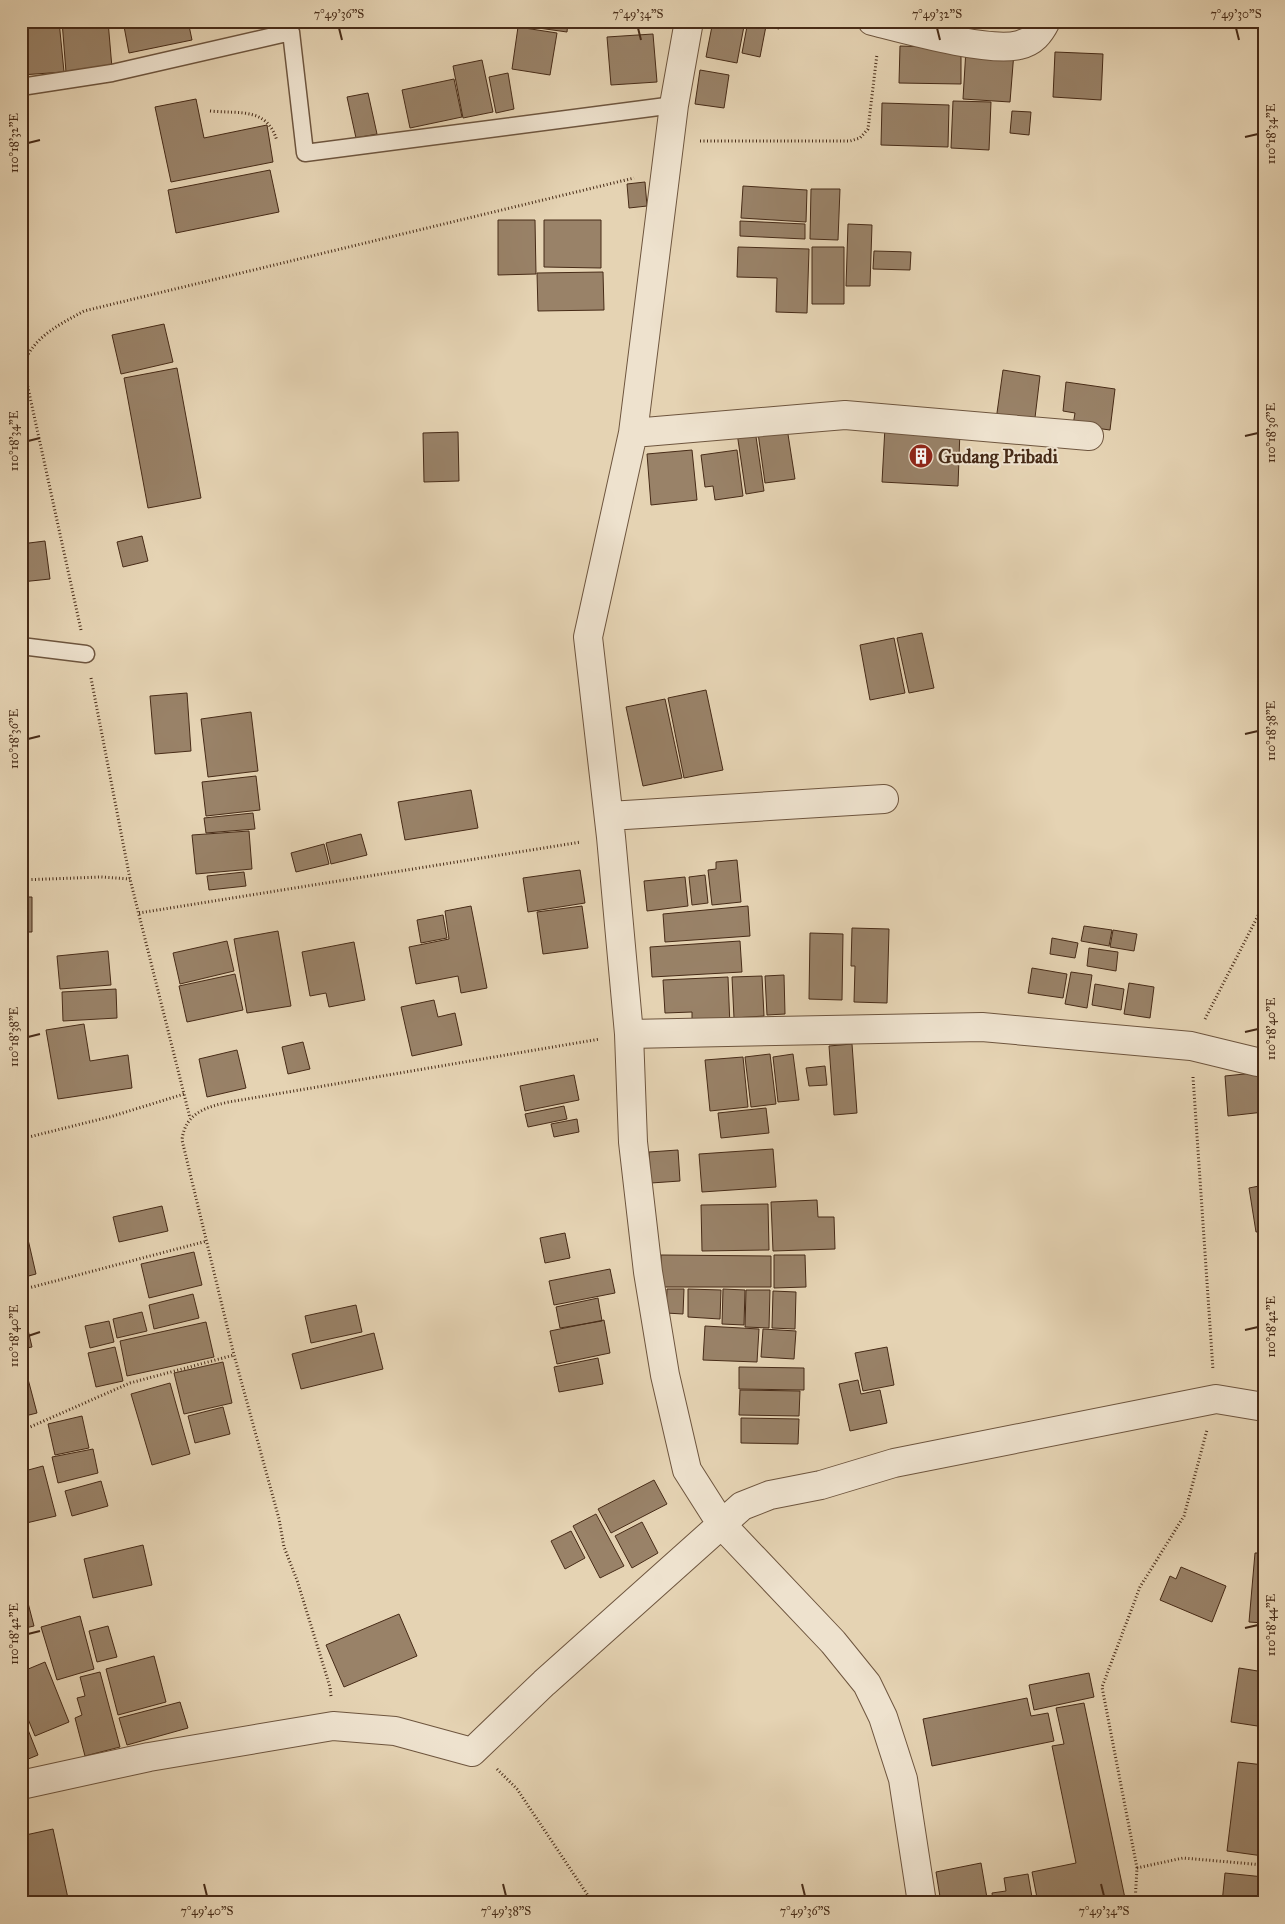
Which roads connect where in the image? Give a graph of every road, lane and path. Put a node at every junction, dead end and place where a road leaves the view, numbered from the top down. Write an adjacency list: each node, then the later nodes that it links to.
1 (689, 21): 6 (street)
2 (1046, 21): 3 (street)
3 (876, 22): 8 (path)
4 (291, 26): 5 (lane); 9 (lane)
5 (21, 87)
6 (674, 105): 8 (street); 9 (lane)
7 (210, 111): 9 (path)
8 (670, 140): 10 (street)
9 (305, 153)
10 (665, 171): 11 (street); 14 (path)
11 (633, 432): 12 (street); 16 (street)
12 (1089, 436)
13 (21, 646): 14 (lane)
14 (86, 654): 18 (path)
15 (884, 800): 16 (street)
16 (610, 827): 20 (path); 21 (street)
17 (21, 880): 18 (path)
18 (130, 880): 20 (path)
19 (1264, 904): 22 (path)
20 (138, 913): 24 (path)
21 (629, 1034): 22 (street); 25 (path); 33 (street)
22 (1191, 1046): 23 (street); 30 (path)
23 (1264, 1061)
24 (184, 1094): 25 (path); 26 (path)
25 (190, 1118): 27 (path)
26 (21, 1139)
27 (207, 1241): 28 (path); 29 (path)
28 (21, 1290)
29 (234, 1355): 32 (path); 34 (path)
30 (1216, 1399): 31 (street); 33 (street); 38 (path)
31 (1264, 1407)
32 (21, 1432)
33 (722, 1525): 35 (street); 40 (street)
34 (333, 1726): 35 (street); 36 (street)
35 (472, 1752): 39 (path)
36 (21, 1785)
37 (1264, 1865): 38 (path)
38 (1137, 1868): 41 (path)
39 (593, 1903)
40 (922, 1903)
41 (1136, 1903)

